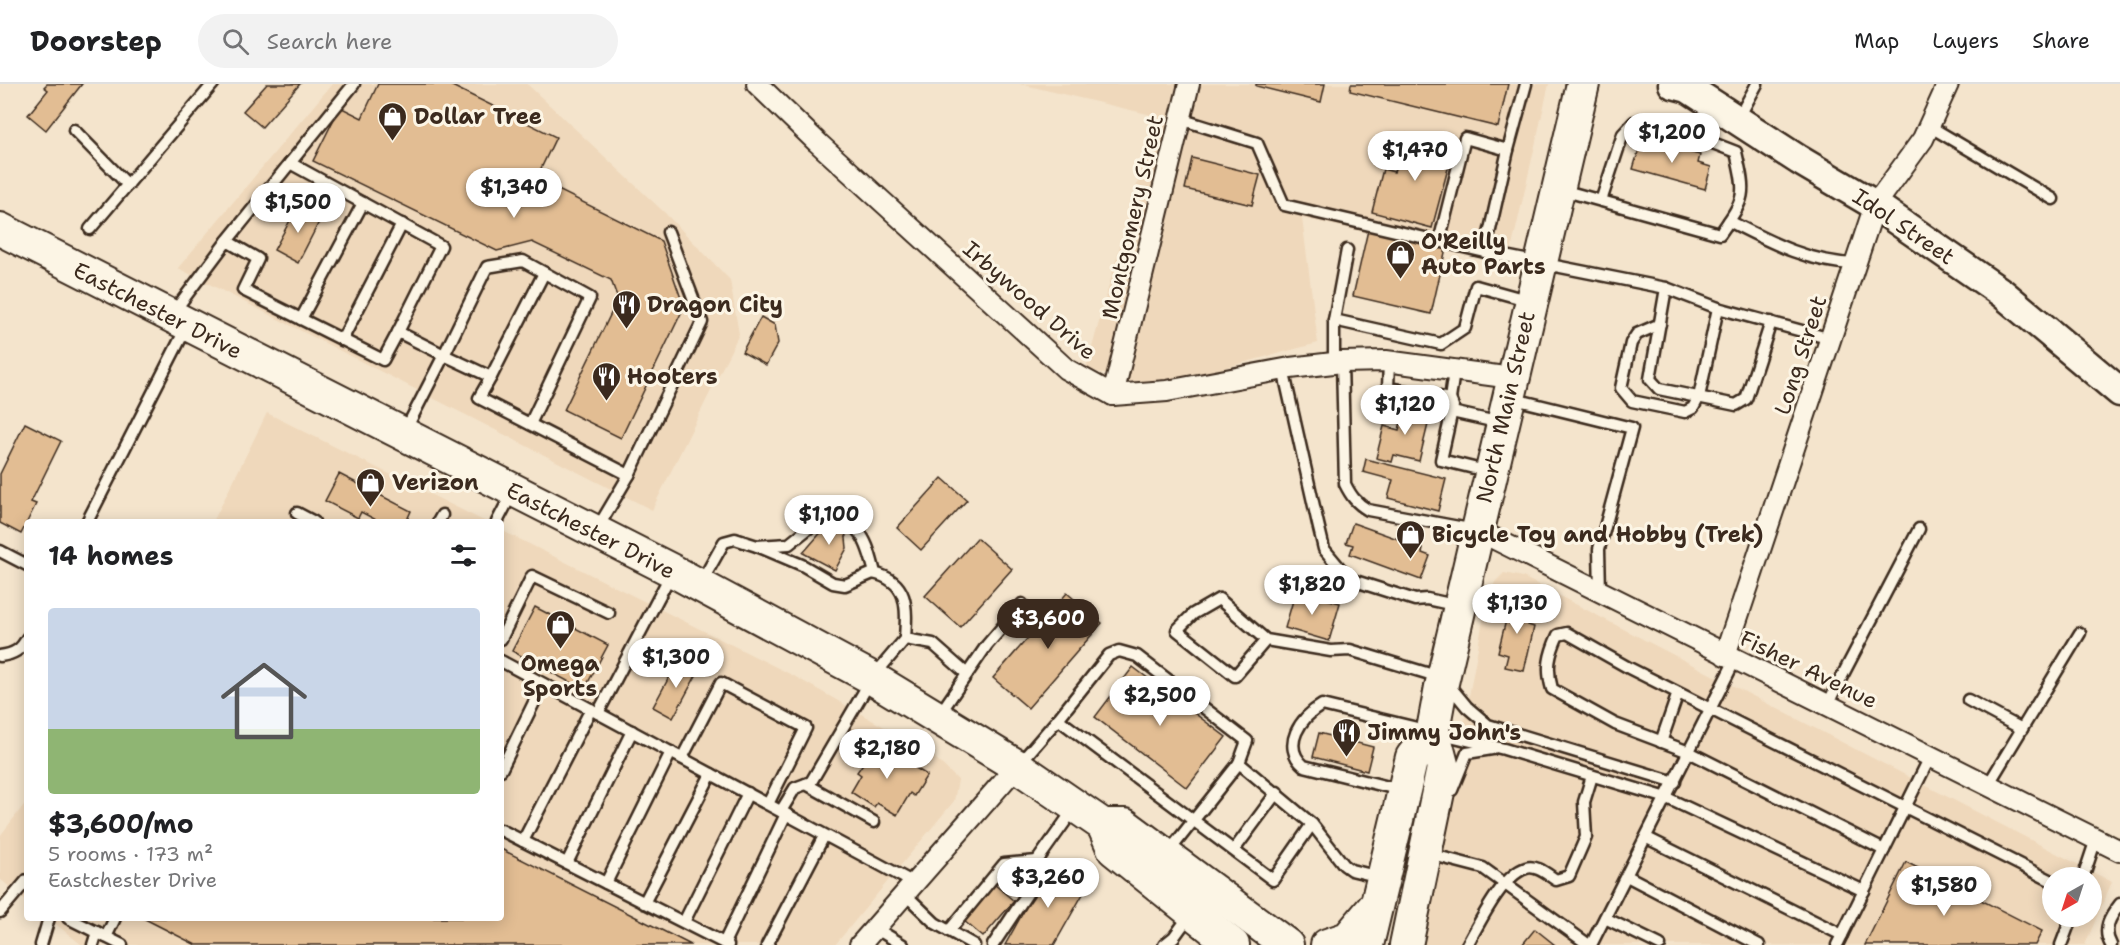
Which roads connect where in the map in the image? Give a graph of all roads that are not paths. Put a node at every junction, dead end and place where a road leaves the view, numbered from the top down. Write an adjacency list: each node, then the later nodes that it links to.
1 (354, 84): 15 (lane)
2 (757, 84): 52 (street, Irbywood Drive)
3 (1189, 84): 10 (street, Montgomery Street)
4 (1526, 84): 14 (lane)
5 (1583, 84): 17 (main road, North Main Street)
6 (1673, 84): 13 (street, Idol Street)
7 (1757, 84): 13 (lane)
8 (1948, 84): 11 (street, Long Street)
9 (211, 85): 16 (lane)
10 (1180, 119): 28 (lane); 52 (street, Montgomery Street)
11 (1929, 126): 18 (lane); 21 (street, Long Street)
12 (74, 130): 16 (lane)
13 (1743, 137): 19 (lane); 21 (street, Idol Street); 22 (lane)
14 (1508, 150): 28 (lane); 30 (lane)
15 (290, 163): 20 (lane); 27 (lane)
16 (128, 185): 25 (lane)
17 (1556, 189): 19 (lane); 31 (main road, North Main Street)
18 (2053, 199)
19 (1601, 201): 22 (lane)
20 (363, 203): 23 (lane); 37 (lane)
21 (1875, 205): 32 (street, Long Street); 51 (street, Idol Street)
22 (1729, 221): 32 (lane)
23 (402, 224): 42 (lane); 44 (lane)
24 (0, 229): 38 (main road, Eastchester Drive)
25 (90, 229)
26 (668, 232): 60 (lane)
27 (227, 241): 37 (lane); 38 (lane)
28 (1439, 242): 30 (lane)
29 (1347, 250): 39 (lane)
30 (1485, 252): 31 (lane)
31 (1539, 263): 34 (lane); 35 (main road, North Main Street)
32 (1856, 264): 43 (street, Long Street)
33 (544, 273): 45 (lane); 50 (lane); 57 (lane)
34 (1666, 288): 36 (lane); 41 (lane)
35 (1530, 301): 39 (lane); 55 (main road, North Main Street)
36 (1719, 308): 40 (lane); 53 (lane)
37 (301, 319): 44 (lane)
38 (179, 320): 58 (main road, Eastchester Drive); 63 (lane)
39 (1335, 320): 46 (lane)
40 (1770, 322): 43 (lane); 53 (lane)
41 (1660, 324): 53 (lane); 53 (lane)
42 (398, 332): 44 (lane); 45 (lane)
43 (1831, 339): 84 (street, Long Street)
44 (342, 340)
45 (444, 355): 50 (lane); 58 (lane)
46 (1338, 362): 47 (street); 48 (street); 67 (lane)
47 (1389, 362): 49 (street); 54 (lane)
48 (1283, 369): 52 (street); 76 (lane)
49 (1454, 370): 54 (lane); 55 (street)
50 (491, 377): 57 (lane)
51 (2120, 392)
52 (1113, 395)
53 (1699, 397)
54 (1450, 399): 56 (lane)
55 (1507, 400): 56 (lane); 59 (main road, North Main Street); 74 (lane)
56 (1452, 412): 59 (lane)
57 (530, 424): 60 (lane)
58 (403, 435): 61 (main road, Eastchester Drive)
59 (1490, 472): 67 (main road, North Main Street)
60 (629, 475): 68 (lane)
61 (514, 490): 65 (lane); 68 (main road, Eastchester Drive)
62 (297, 513): 64 (lane)
63 (88, 519)
64 (308, 519)
65 (499, 519)
66 (1919, 529): 92 (lane)
67 (1477, 530): 74 (street, Fisher Avenue); 76 (main road, North Main Street)
68 (596, 532): 73 (main road, Eastchester Drive)
69 (757, 546): 72 (lane); 72 (lane); 73 (lane)
70 (0, 551): 71 (lane)
71 (24, 563)
72 (874, 573): 80 (lane)
73 (686, 578): 87 (main road, Eastchester Drive); 94 (lane)
74 (1600, 592): 84 (street, Fisher Avenue)
75 (1023, 604): 86 (lane)
76 (1459, 606): 88 (main road, North Main Street)
77 (609, 613): 78 (lane)
78 (504, 633)
79 (2080, 633): 97 (lane)
80 (906, 639): 86 (lane); 87 (lane)
81 (1266, 640): 81 (lane); 88 (lane)
82 (24, 644): 83 (lane)
83 (0, 656)
84 (1730, 657): 92 (street, Fisher Avenue); 93 (lane)
85 (504, 666): 89 (lane)
86 (966, 674): 95 (lane)
87 (872, 678): 95 (main road, Eastchester Drive); 112 (lane)
88 (1443, 678): 98 (main road, North Main Street); 111 (lane)
89 (543, 684): 94 (lane); 107 (lane)
90 (1678, 693): 93 (lane); 100 (lane); 100 (lane)
91 (1968, 700): 97 (lane)
92 (1827, 705): 104 (street, Fisher Avenue)
93 (1711, 709): 103 (lane); 120 (lane)
94 (595, 711): 99 (lane); 130 (lane)
95 (937, 718): 108 (main road, Eastchester Drive)
96 (1058, 719): 106 (lane); 108 (lane); 122 (lane)
97 (2022, 729): 113 (lane)
98 (1433, 730): 101 (lane); 114 (main road, North Main Street); 114 (lane); 131 (main road, North Main Street)
99 (632, 731): 102 (lane); 137 (lane)
100 (1661, 742): 103 (lane)
101 (1504, 749): 110 (lane); 131 (lane)
102 (671, 752): 105 (lane); 141 (lane)
103 (1689, 752): 111 (lane); 133 (lane)
104 (1930, 757): 113 (street, Fisher Avenue); 120 (lane)
105 (682, 758): 109 (lane); 118 (lane)
106 (1239, 763): 115 (lane); 122 (lane)
107 (504, 764)
108 (1017, 766): 119 (main road, Eastchester Drive); 144 (street)
109 (711, 774): 116 (lane); 147 (lane)
110 (1592, 776): 117 (lane); 142 (lane)
111 (1675, 782): 117 (lane)
112 (806, 784): 121 (lane); 123 (lane)
113 (1988, 785): 129 (street, Fisher Avenue)
114 (1404, 791): 145 (main road, North Main Street)
115 (1276, 792): 124 (lane); 132 (lane)
116 (748, 793): 118 (lane); 156 (lane)
117 (1667, 798): 128 (lane); 146 (lane)
118 (768, 804): 121 (lane)
119 (1076, 806): 125 (main road, Eastchester Drive); 136 (lane)
120 (1906, 806): 133 (lane); 140 (lane)
121 (784, 813): 127 (lane); 162 (lane)
122 (1194, 820): 132 (lane); 135 (lane)
123 (874, 822)
124 (1312, 824): 132 (lane); 145 (lane)
125 (1103, 825): 135 (main road, Eastchester Drive); 150 (main road, Eastchester Drive)
126 (504, 832): 130 (lane)
127 (824, 836): 144 (lane); 166 (lane)
128 (1647, 838): 139 (lane); 161 (lane)
129 (2096, 839): 134 (street, Fisher Avenue); 138 (lane)
130 (523, 841): 137 (lane)
131 (1428, 841): 142 (lane); 177 (main road, North Main Street)
132 (1234, 850)
133 (1884, 850): 146 (lane)
134 (2120, 851)
135 (1167, 855): 151 (main road, Eastchester Drive)
136 (1037, 861): 159 (lane); 170 (lane)
137 (567, 863): 141 (lane)
138 (2087, 867)
139 (1627, 876): 152 (lane); 181 (lane)
140 (2042, 876)
141 (606, 883): 147 (lane)
142 (1505, 883): 178 (lane); 179 (lane)
143 (24, 884): 149 (lane)
144 (909, 889): 158 (street); 159 (lane)
145 (1380, 891): 175 (main road); 176 (main road, North Main Street)
146 (1864, 891): 161 (lane)
147 (644, 903): 156 (lane)
148 (2120, 904): 183 (lane)
149 (0, 912)
150 (1192, 912): 171 (lane); 172 (main road, Eastchester Drive)
151 (1247, 915): 173 (main road, Eastchester Drive); 174 (main road)
152 (1605, 918): 179 (lane); 180 (lane)
153 (48, 921): 163 (lane)
154 (74, 921): 160 (lane)
155 (113, 921): 160 (lane)
156 (684, 922): 162 (lane)
157 (2068, 927): 182 (lane)
158 (875, 928): 167 (street); 168 (lane)
159 (949, 931): 169 (lane)
160 (102, 935): 164 (lane); 165 (lane)
161 (1840, 940)
162 (726, 944)
163 (41, 945)
164 (93, 945)
165 (122, 945)
166 (767, 945)
167 (860, 945)
168 (903, 945)
169 (974, 945)
170 (993, 945)
171 (1164, 945)
172 (1233, 945)
173 (1287, 945)
174 (1298, 945)
175 (1328, 945)
176 (1367, 945)
177 (1406, 945)
178 (1467, 945)
179 (1590, 945)
180 (1660, 945)
181 (1759, 945)
182 (2061, 945)
183 (2111, 945)

